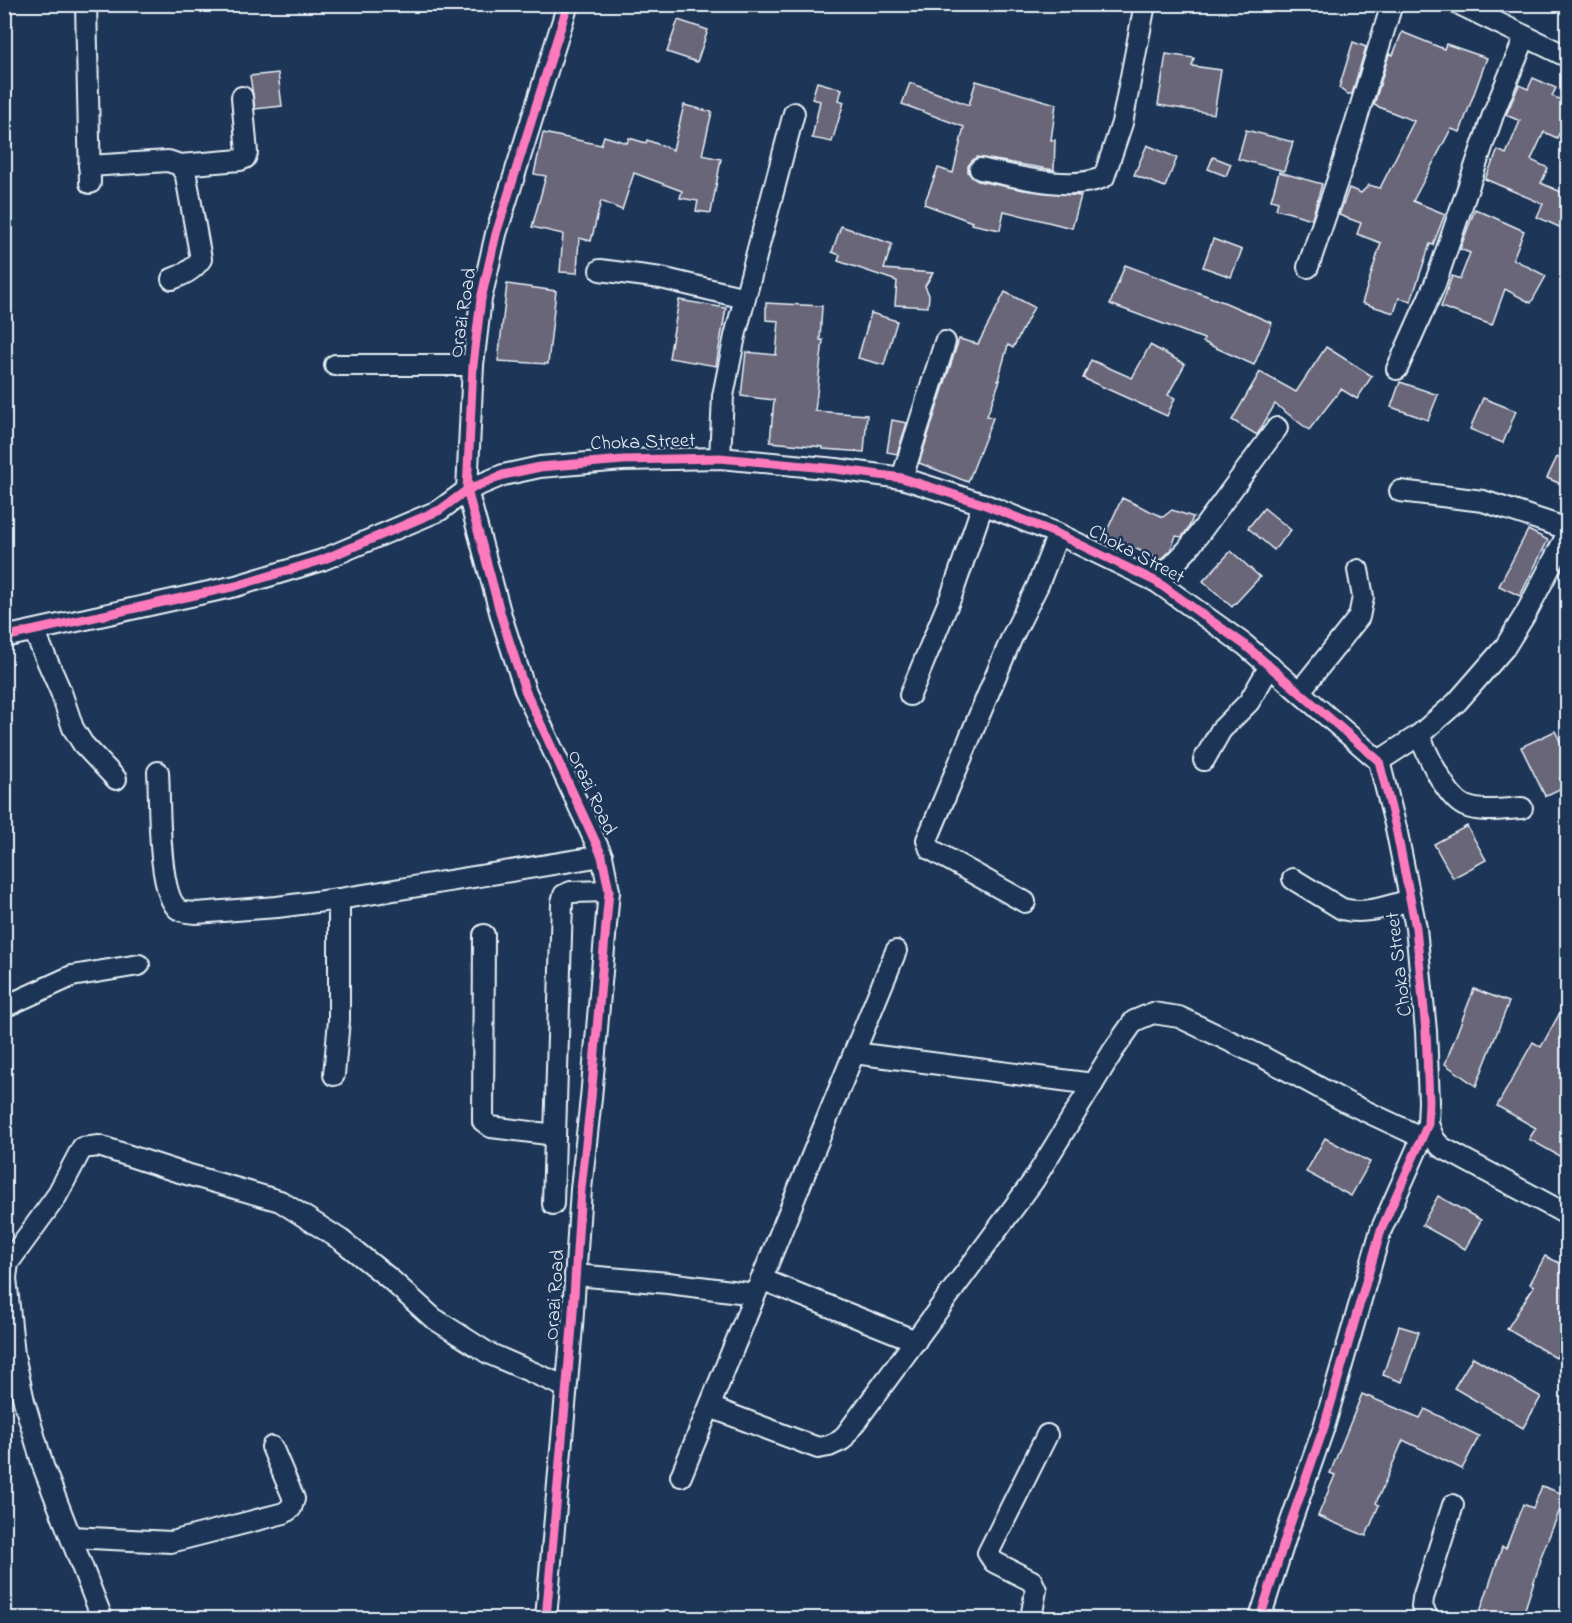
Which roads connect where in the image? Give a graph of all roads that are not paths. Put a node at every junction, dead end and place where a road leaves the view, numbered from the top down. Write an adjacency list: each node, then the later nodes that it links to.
1 (86, 4): 10 (street)
2 (568, 4): 18 (street, Orazi Road)
3 (1145, 4): 11 (street)
4 (1392, 4): 12 (street)
5 (1459, 4): 6 (street)
6 (1525, 37): 7 (street); 19 (street)
7 (1568, 57)
8 (242, 97): 10 (street)
9 (794, 113): 15 (street)
10 (180, 165): 14 (street)
11 (980, 169)
12 (1308, 267)
13 (600, 270): 15 (street)
14 (172, 279)
15 (745, 298): 21 (street)
16 (945, 342): 22 (street)
17 (335, 365): 18 (street)
18 (473, 365): 23 (street, Orazi Road)
19 (1397, 369)
20 (1277, 428): 29 (street)
21 (720, 458): 22 (street, Choka Street); 23 (street, Choka Street)
22 (902, 478): 25 (street, Choka Street)
23 (467, 490): 30 (street, Choka Street); 41 (street, Orazi Road)
24 (1400, 491): 26 (street)
25 (983, 504): 27 (street, Choka Street); 34 (street)
26 (1568, 531): 35 (street)
27 (1058, 534): 29 (street, Choka Street); 46 (street)
28 (1358, 570): 33 (street)
29 (1157, 582): 32 (street, Choka Street)
30 (34, 631): 31 (street, Choka Street); 39 (street)
31 (5, 634)
32 (1270, 666): 33 (street, Choka Street); 36 (street)
33 (1300, 691): 37 (street, Choka Street)
34 (910, 695)
35 (1419, 735): 37 (street); 40 (street)
36 (1204, 760)
37 (1379, 761): 45 (street, Choka Street)
38 (158, 772): 44 (street)
39 (117, 779)
40 (1522, 808)
41 (602, 856): 43 (street, Orazi Road); 44 (street)
42 (1293, 879): 45 (street)
43 (609, 891): 55 (street); 58 (street, Orazi Road)
44 (339, 899): 52 (street)
45 (1410, 900): 54 (street, Choka Street)
46 (1025, 902)
47 (484, 935): 55 (street)
48 (896, 951): 51 (street)
49 (139, 965): 50 (street)
50 (4, 1007)
51 (854, 1053): 53 (street); 59 (street)
52 (334, 1075)
53 (1093, 1084): 54 (street); 60 (street)
54 (1426, 1131): 57 (street); 71 (street)
55 (555, 1135): 56 (street)
56 (553, 1204)
57 (1568, 1215)
58 (575, 1275): 59 (street); 61 (street, Orazi Road)
59 (758, 1287): 60 (street); 62 (street)
60 (916, 1341): 62 (street)
61 (566, 1387): 67 (street); 69 (street, Orazi Road)
62 (710, 1407): 65 (street)
63 (1047, 1435): 70 (street)
64 (272, 1447): 67 (street)
65 (681, 1476)
66 (1453, 1505): 72 (street)
67 (71, 1537): 68 (street)
68 (102, 1618)
69 (546, 1618)
70 (1031, 1618)
71 (1260, 1618)
72 (1428, 1618)

